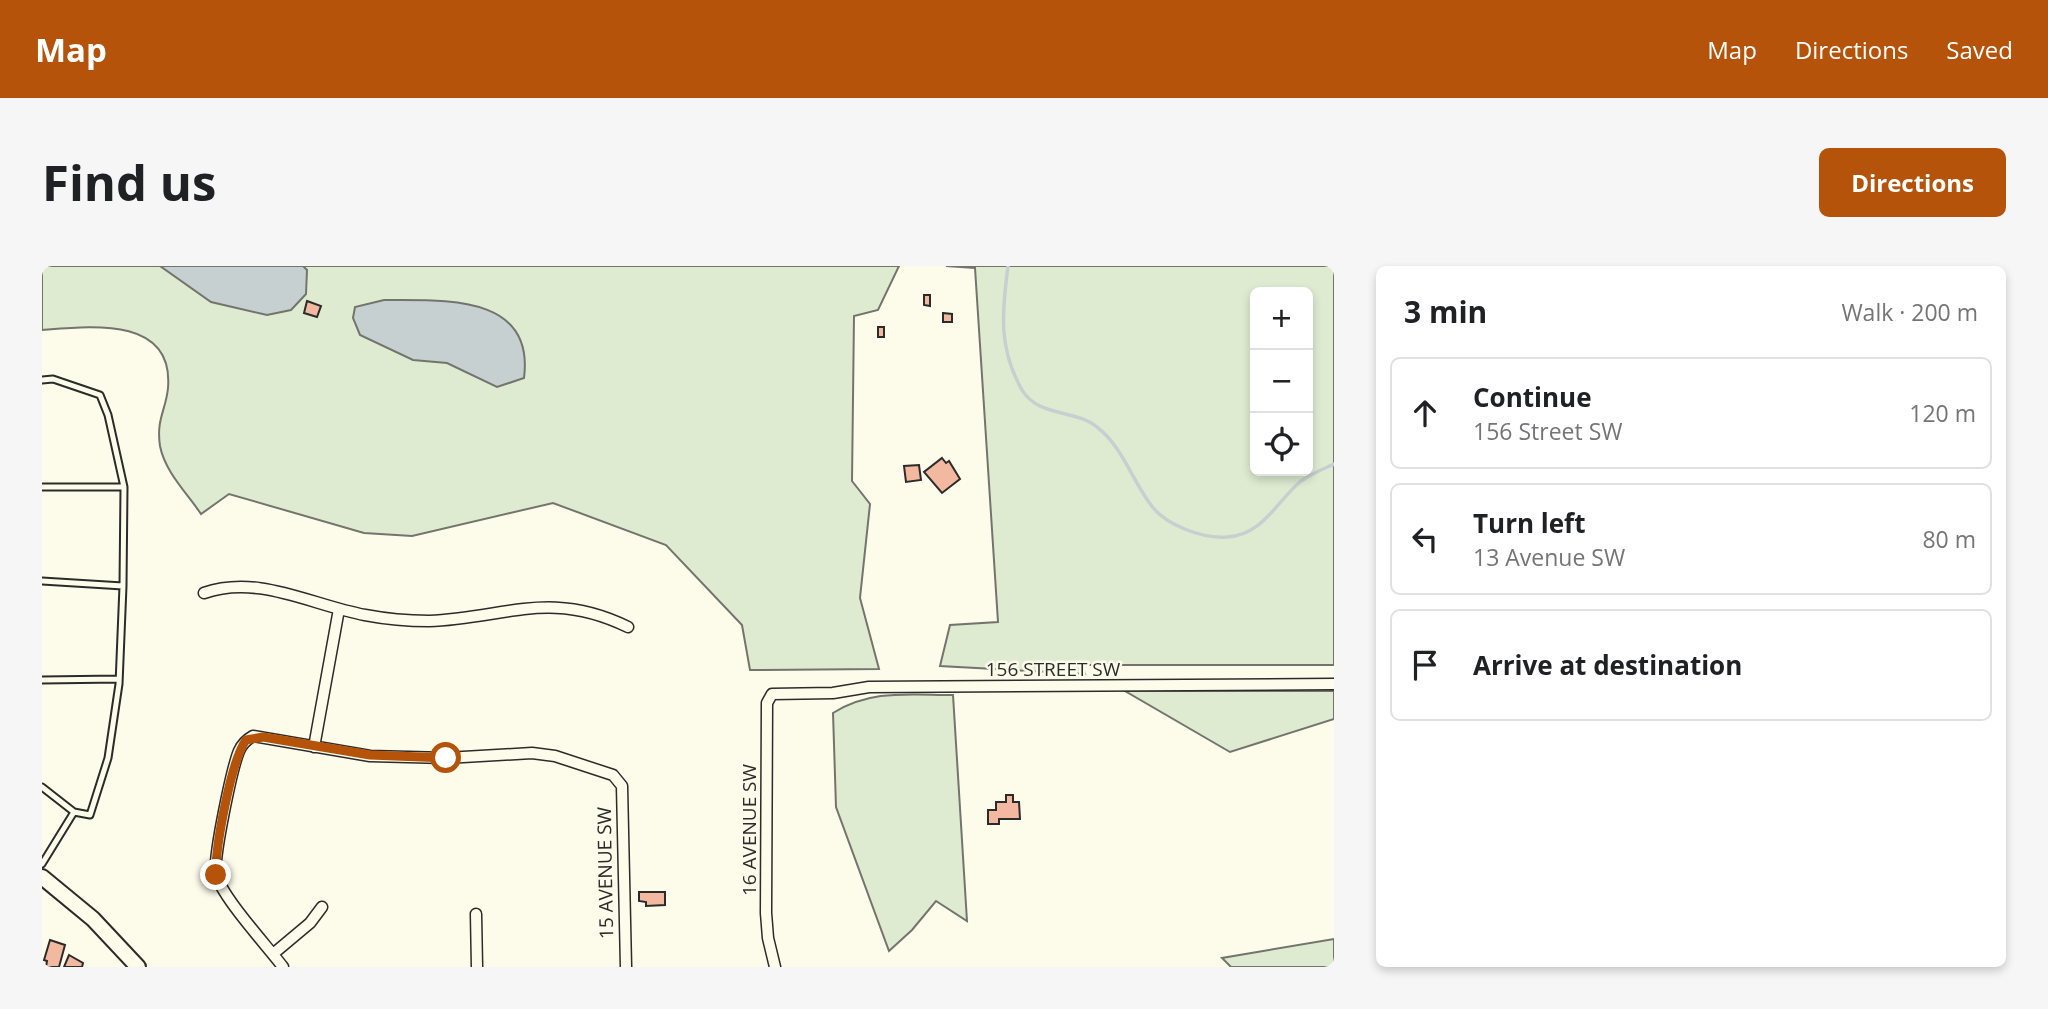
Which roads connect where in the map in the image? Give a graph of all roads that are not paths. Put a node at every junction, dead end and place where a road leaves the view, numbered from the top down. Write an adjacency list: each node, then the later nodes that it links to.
1 (42, 380): 2 (lane)
2 (124, 487): 3 (lane); 5 (lane)
3 (42, 488)
4 (42, 581): 5 (lane)
5 (123, 586): 9 (lane)
6 (204, 593): 7 (street)
7 (339, 609): 8 (street); 13 (street)
8 (628, 627)
9 (119, 679): 10 (lane); 15 (lane)
10 (42, 680)
11 (1334, 684): 12 (street, 156 STREET SW)
12 (772, 694): 25 (street, 16 AVENUE SW)
13 (314, 747): 20 (street); 24 (street, 15 AVENUE SW)
14 (42, 787): 15 (lane)
15 (74, 812): 16 (lane)
16 (42, 864)
17 (42, 877): 21 (main road)
18 (323, 907): 20 (street)
19 (476, 914): 23 (street)
20 (273, 954): 22 (street)
21 (138, 967)
22 (283, 967)
23 (477, 967)
24 (626, 967)
25 (775, 967)

